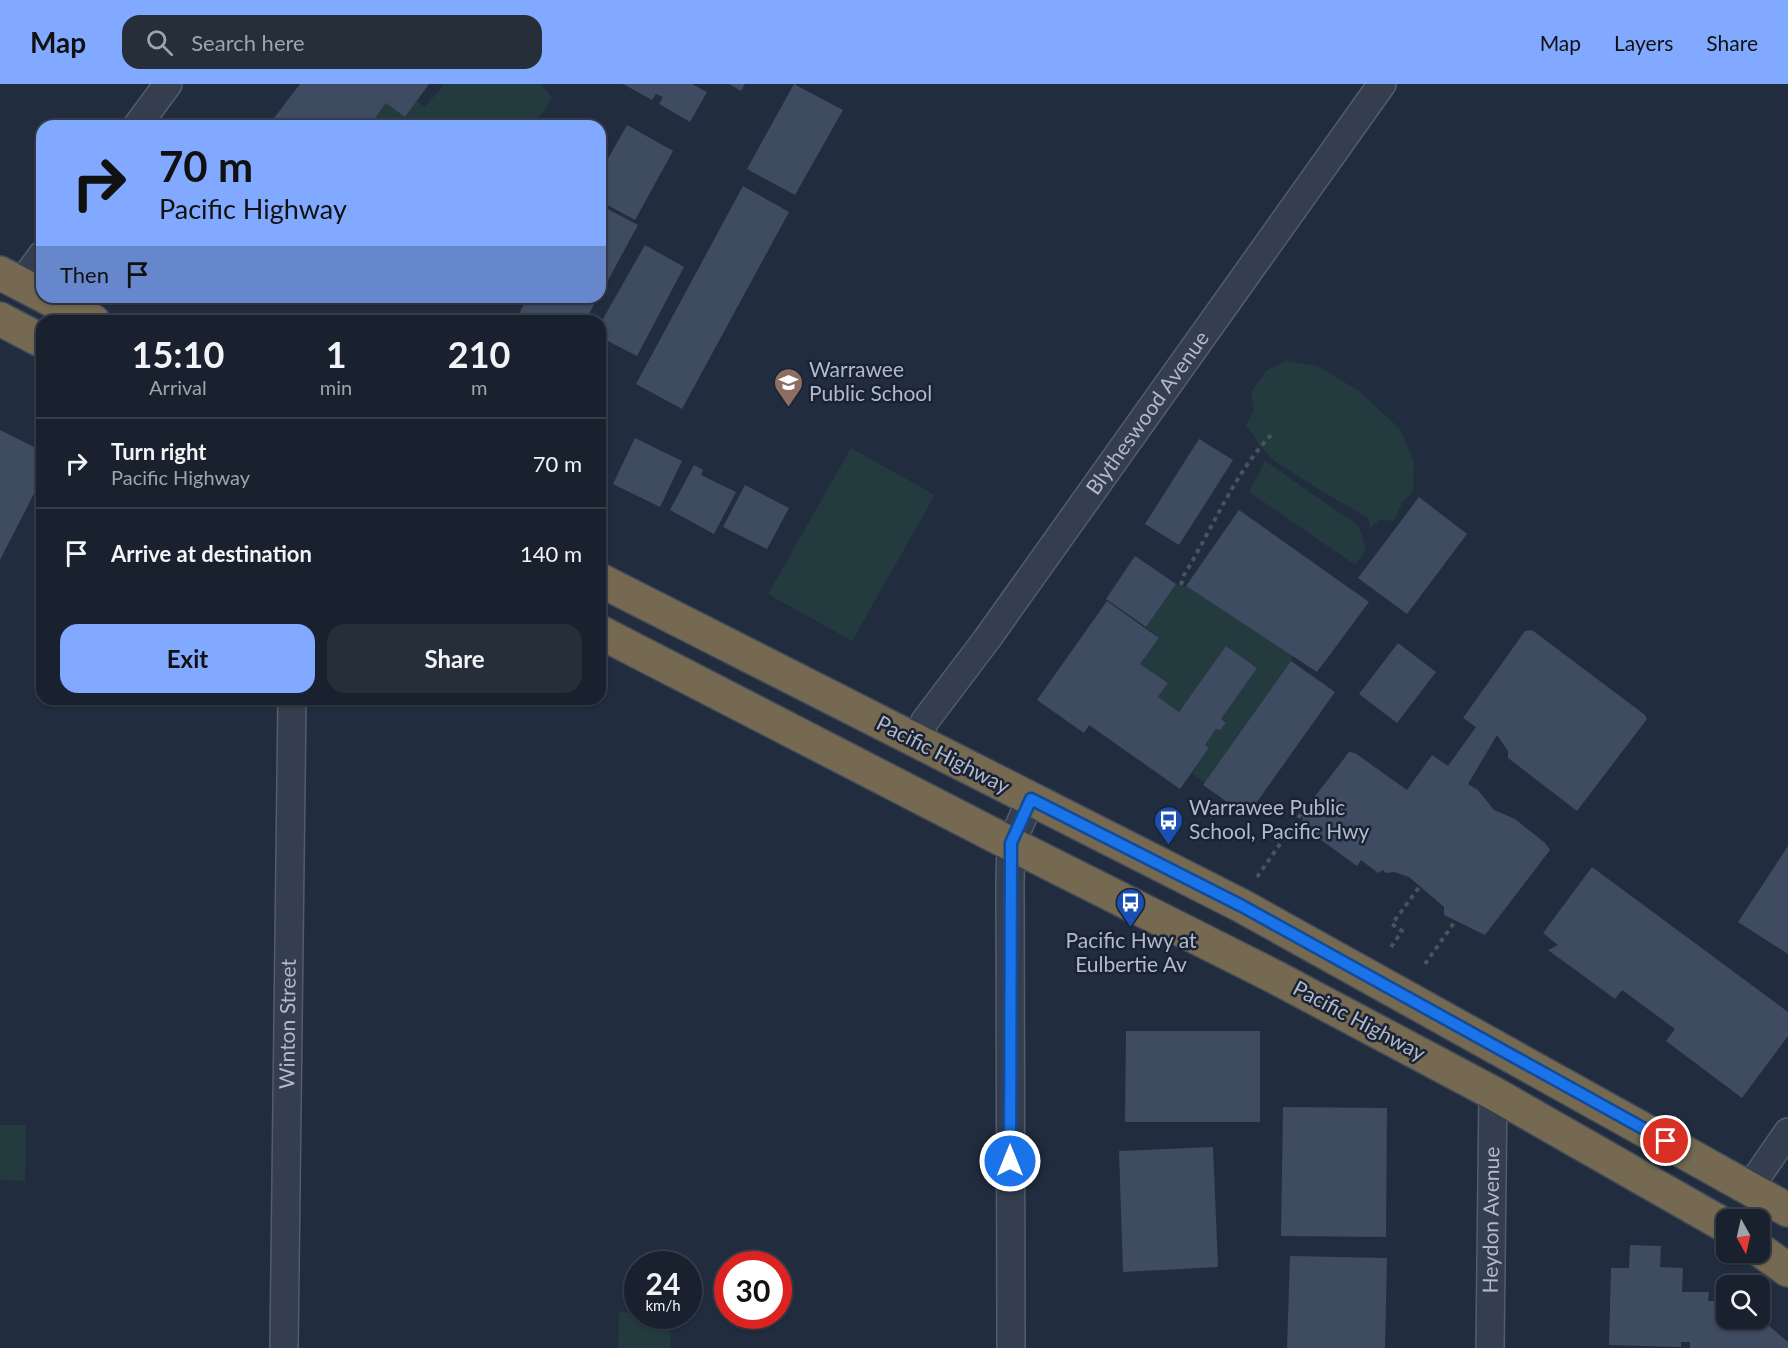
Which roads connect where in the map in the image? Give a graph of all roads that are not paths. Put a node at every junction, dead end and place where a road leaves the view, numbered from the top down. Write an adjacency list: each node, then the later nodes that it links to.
1 (168, 84): 3 (street)
2 (1382, 84): 13 (street, Blytheswood Avenue)
3 (141, 120)
4 (36, 268): 5 (street)
5 (27, 287)
6 (58, 303): 7 (highway)
7 (81, 315)
8 (0, 319): 9 (highway)
9 (36, 338)
10 (606, 583): 13 (highway, Pacific Highway)
11 (606, 635): 15 (highway, Pacific Highway)
12 (292, 705): 23 (street, Winton Street)
13 (916, 741): 14 (highway, Pacific Highway)
14 (1031, 799): 15 (street); 18 (highway, Pacific Highway)
15 (1011, 843): 16 (highway, Pacific Highway); 24 (street)
16 (1493, 1093): 20 (highway, Pacific Highway); 25 (street, Heydon Avenue)
17 (1788, 1132): 18 (street)
18 (1750, 1187): 19 (highway, Pacific Highway)
19 (1788, 1210)
20 (1716, 1220)
21 (1770, 1257): 22 (highway)
22 (1788, 1270)
23 (284, 1348)
24 (1011, 1348)
25 (1490, 1348)

